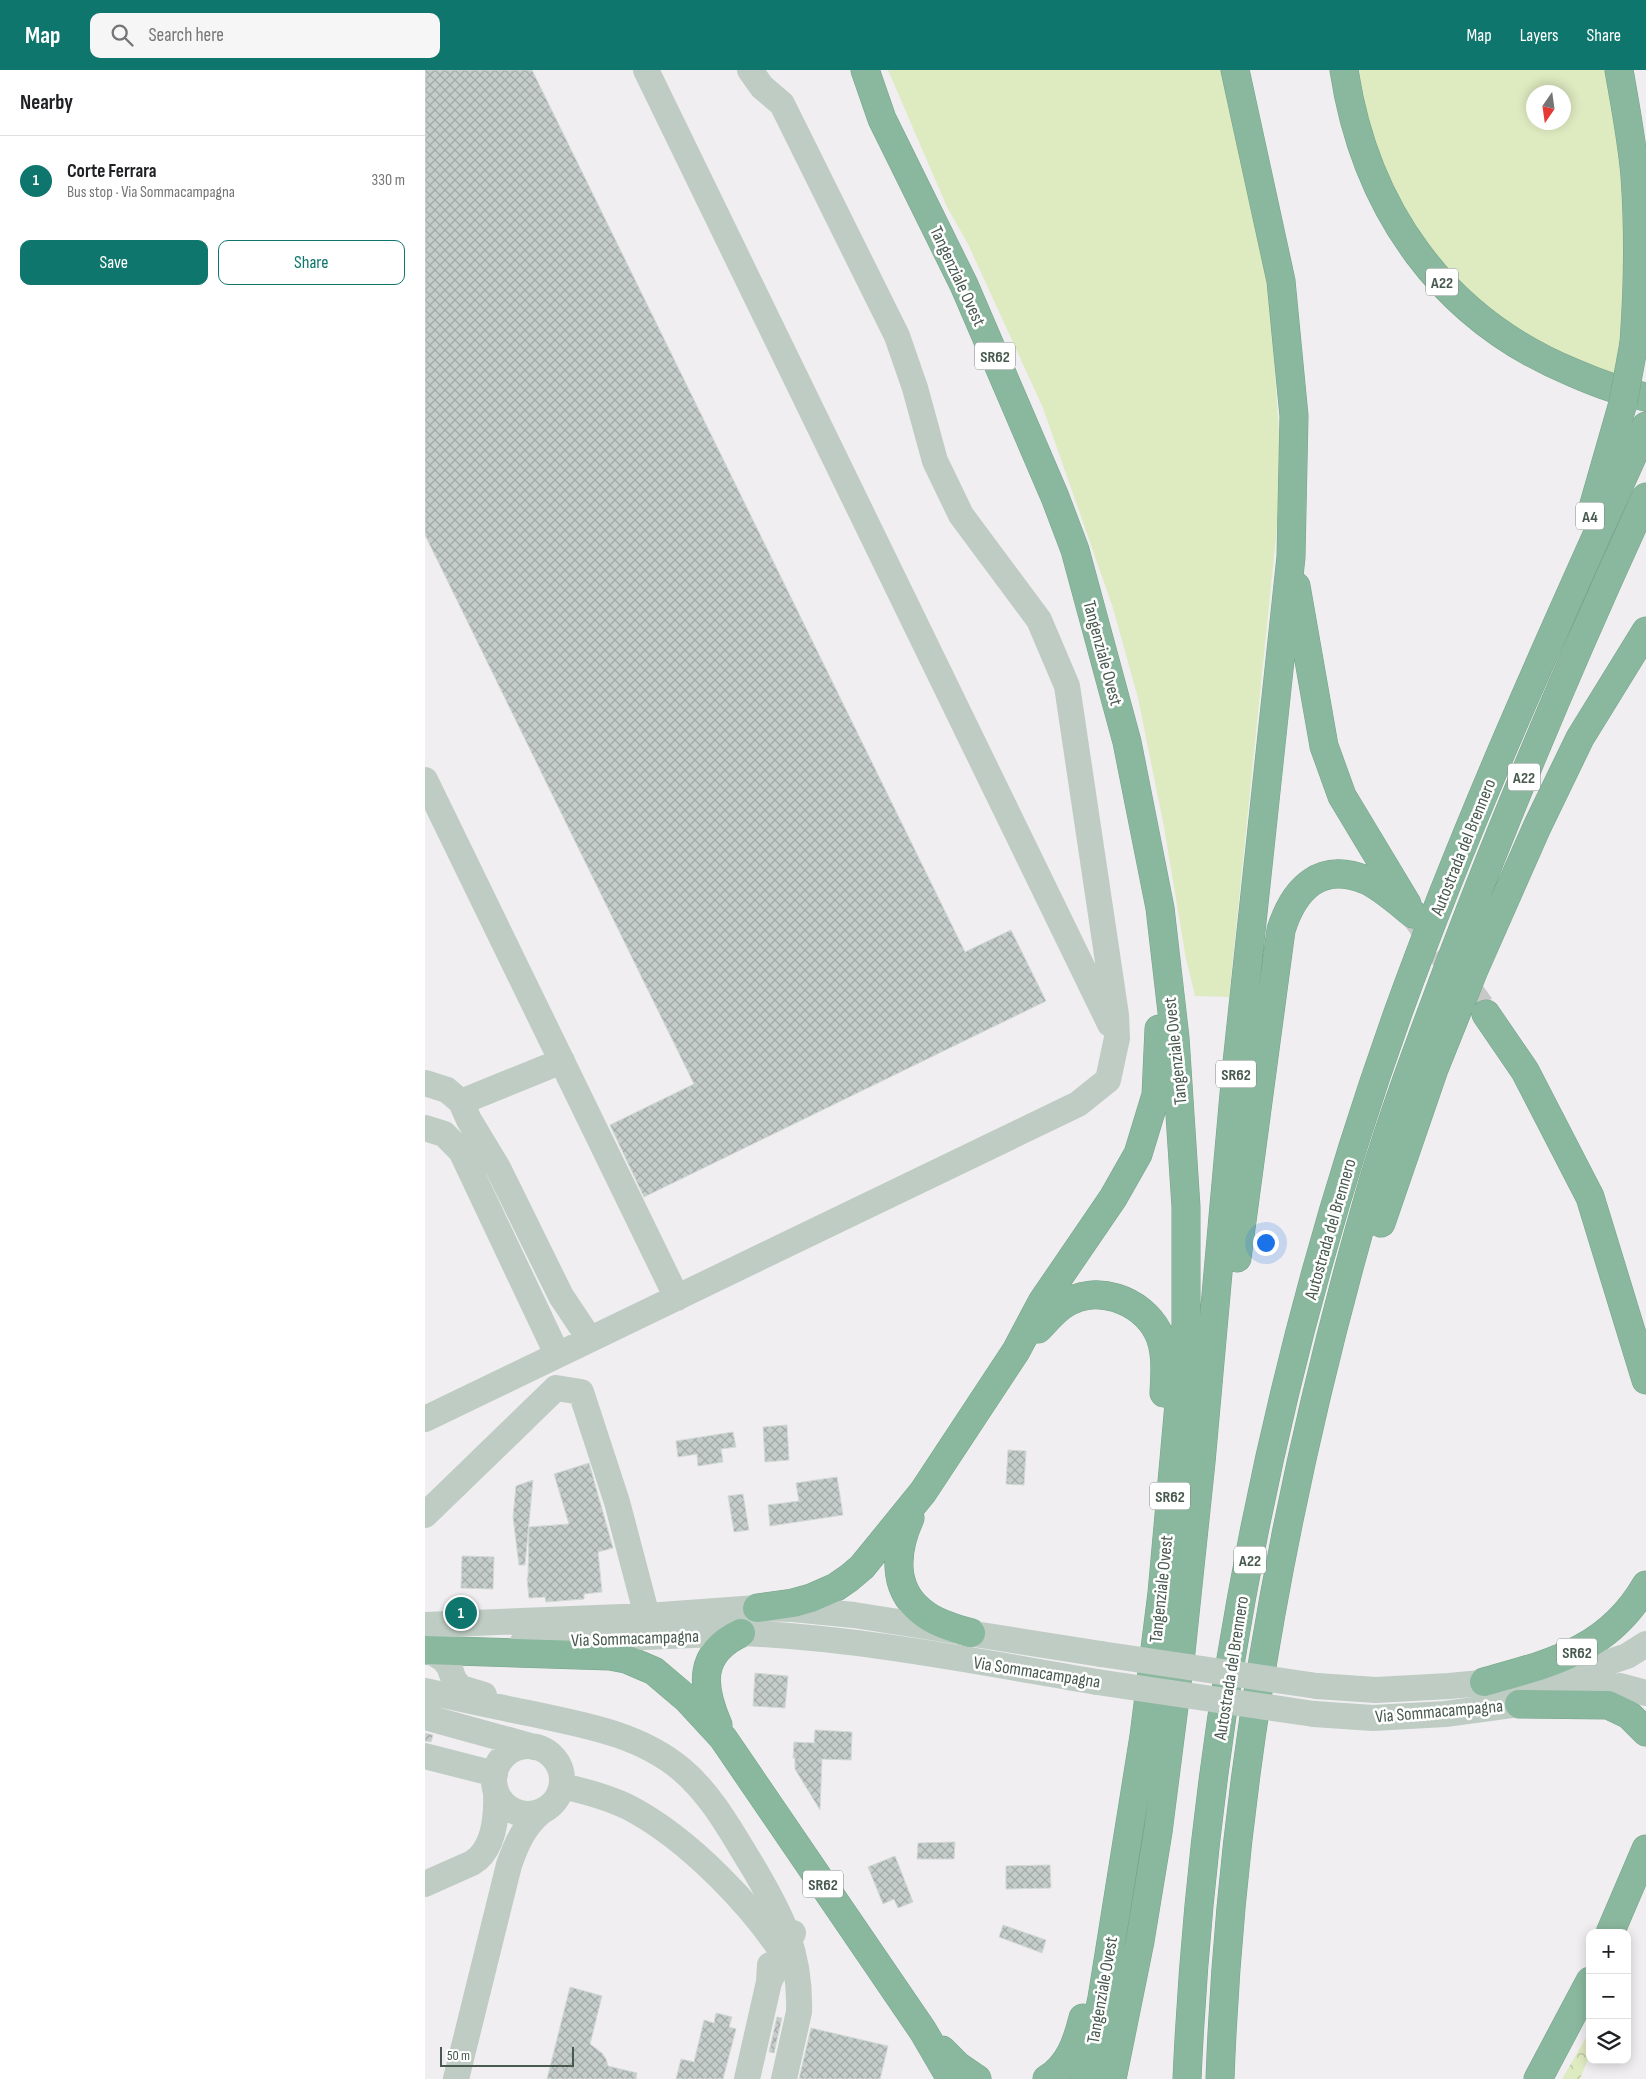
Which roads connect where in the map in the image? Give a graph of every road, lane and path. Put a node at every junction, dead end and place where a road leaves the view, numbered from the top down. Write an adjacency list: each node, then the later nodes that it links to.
1 (646, 70): 18 (street)
2 (750, 70): 18 (street)
3 (851, 70): 8 (highway)
4 (865, 70): 8 (highway, Tangenziale Ovest / SR62)
5 (1235, 70): 12 (highway, Tangenziale Ovest / SR62)
6 (1344, 70): 9 (highway, A22)
7 (1619, 70): 9 (highway, A4, bridge)
8 (882, 119): 16 (highway, Tangenziale Ovest / SR62)
9 (1634, 400): 13 (highway, A4)
10 (1646, 426): 13 (highway, Autostrada del Brennero / A22)
11 (1646, 497): 45 (highway, Autostrada del Brennero / A22)
12 (1291, 557): 29 (highway, Tangenziale Ovest / SR62); 29 (highway, SR62)
13 (1556, 630): 70 (highway, Autostrada del Brennero / A22)
14 (1646, 630): 45 (highway)
15 (425, 780): 19 (street)
16 (1160, 908): 25 (highway, SR62); 33 (highway, Tangenziale Ovest / SR62)
17 (1486, 1014): 27 (highway)
18 (1117, 1038): 23 (street)
19 (562, 1061): 21 (street); 23 (street)
20 (425, 1083): 21 (street)
21 (461, 1102): 24 (street)
22 (425, 1128): 26 (street)
23 (677, 1298): 24 (street)
24 (589, 1338): 26 (street)
25 (1016, 1351): 30 (highway, SR62); 33 (highway, SR62)
26 (557, 1354): 28 (street)
27 (1646, 1380)
28 (425, 1419)
29 (1201, 1462): 62 (highway, Tangenziale Ovest / SR62)
30 (923, 1492): 34 (highway, SR62); 37 (highway, SR62)
31 (425, 1515): 35 (street, Via Sommacampagna)
32 (1646, 1585): 40 (highway, SR62)
33 (1161, 1593): 53 (highway, Tangenziale Ovest / SR62)
34 (757, 1608): 35 (street, Via Sommacampagna); 37 (street, Via Sommacampagna)
35 (647, 1616): 38 (street, Via Sommacampagna)
36 (741, 1633): 38 (street, Via Sommacampagna); 43 (street, Via Sommacampagna, bridge); 47 (highway, SR62)
37 (971, 1633): 40 (street, Via Sommacampagna, bridge)
38 (426, 1643): 47 (highway, SR62); 58 (street)
39 (1646, 1644): 40 (street, Via Sommacampagna)
40 (1484, 1682)
41 (425, 1692): 58 (street)
42 (1646, 1693): 43 (street, Via Sommacampagna)
43 (1519, 1704): 46 (highway)
44 (425, 1717): 48 (street)
45 (1251, 1726): 71 (highway, Autostrada del Brennero / A22)
46 (1646, 1732)
47 (723, 1738): 61 (highway, SR62)
48 (537, 1748): 50 (street); 51 (street)
49 (425, 1756): 50 (street)
50 (495, 1783): 52 (street); 55 (street)
51 (562, 1786): 52 (street); 56 (street)
52 (541, 1812): 63 (street)
53 (1127, 1845): 68 (highway, SR62); 69 (highway, Tangenziale Ovest / SR62)
54 (1646, 1849): 57 (highway)
55 (425, 1884)
56 (752, 1913): 58 (street); 59 (street)
57 (1612, 1929)
58 (787, 1948): 59 (street); 65 (street)
59 (769, 1982): 64 (street)
60 (1586, 1988): 72 (highway)
61 (923, 2031): 66 (highway, SR62); 67 (highway, SR62)
62 (1113, 2076)
63 (456, 2079)
64 (747, 2079)
65 (784, 2079)
66 (951, 2079)
67 (977, 2079)
68 (1047, 2079)
69 (1085, 2079)
70 (1187, 2079)
71 (1220, 2079)
72 (1537, 2079)

